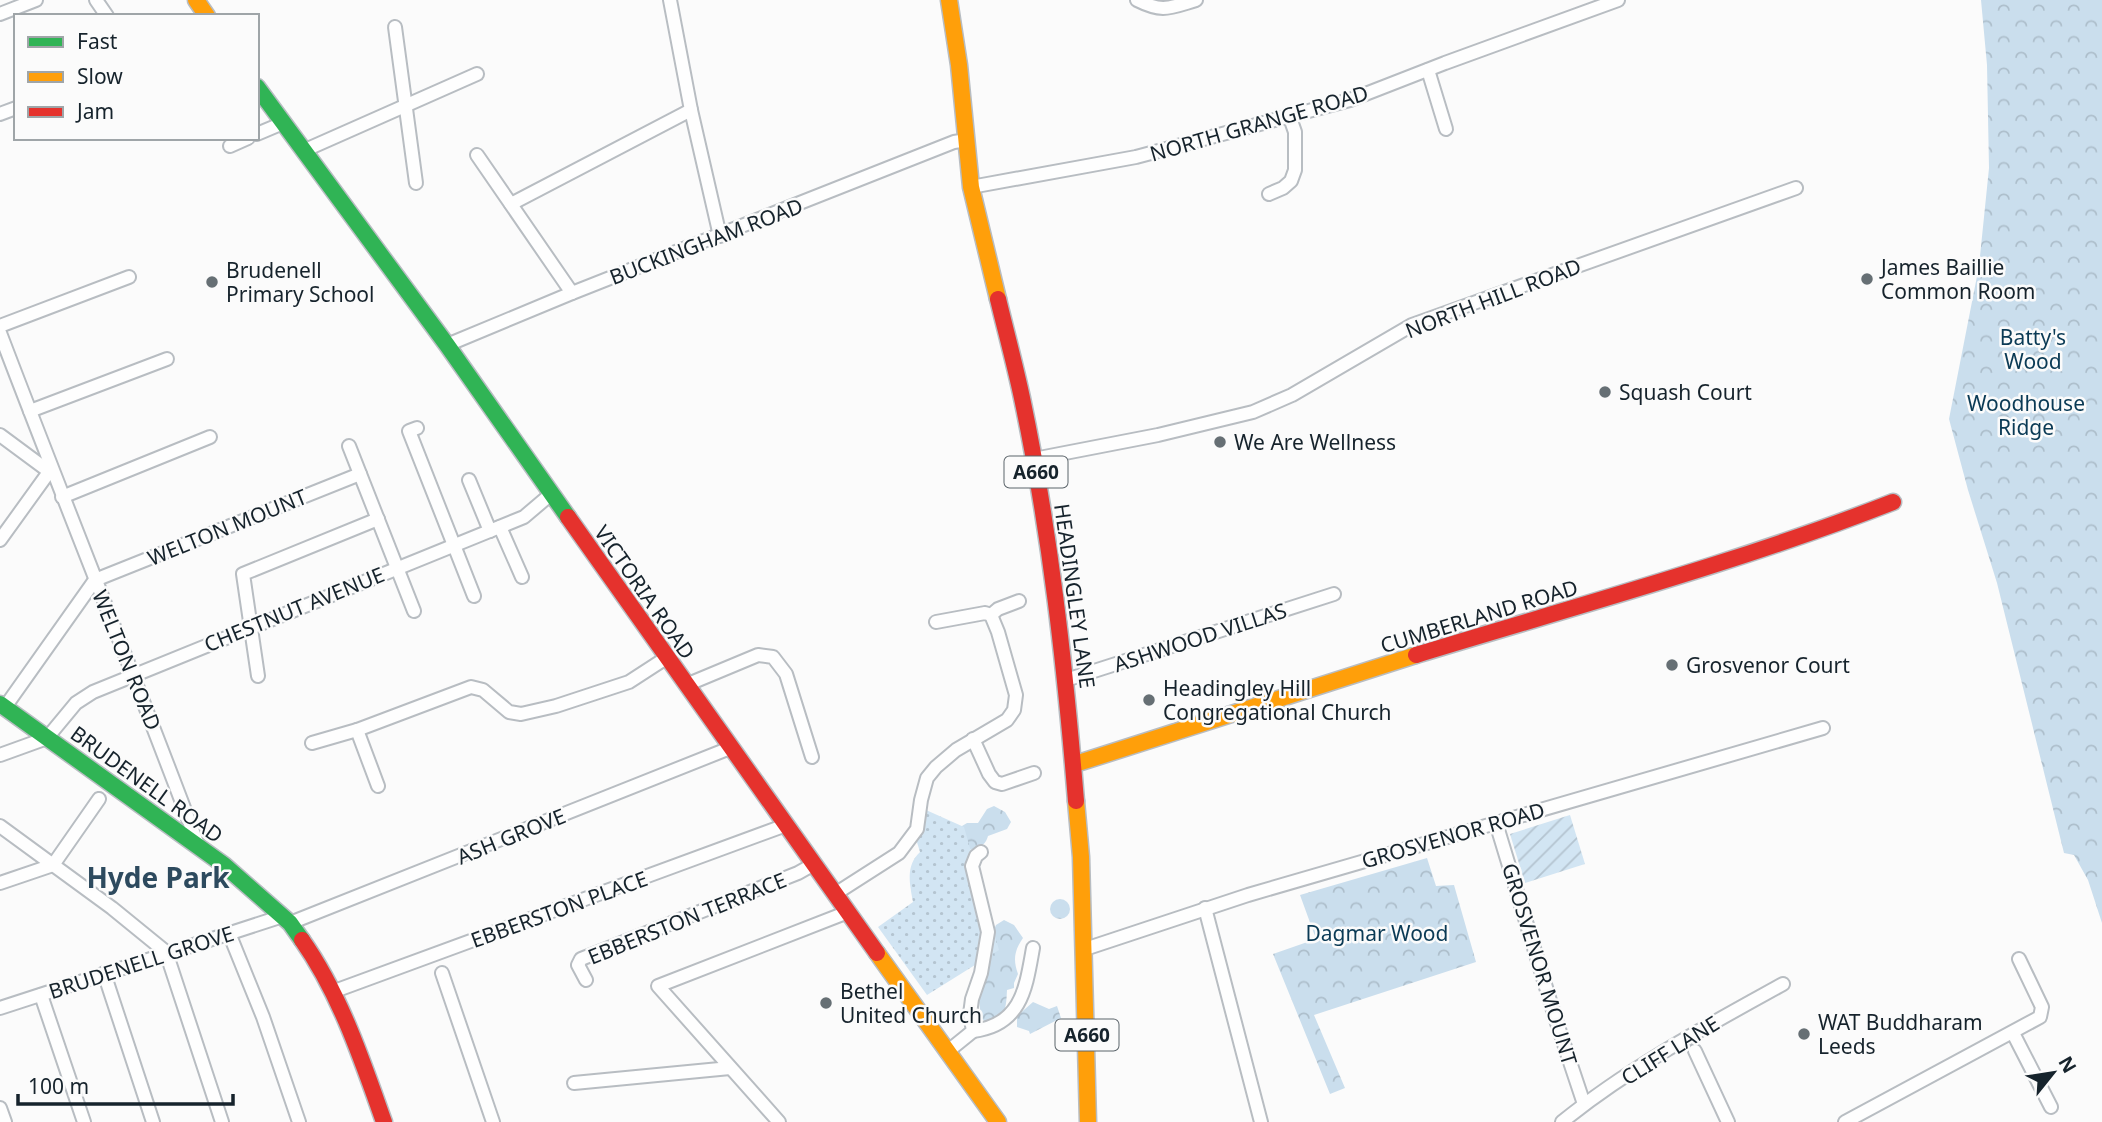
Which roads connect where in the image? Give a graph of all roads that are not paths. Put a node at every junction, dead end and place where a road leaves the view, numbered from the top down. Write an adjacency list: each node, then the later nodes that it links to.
1 (36, 0): 7 (street)
2 (670, 0): 13 (street)
3 (949, 0): 19 (main road, HEADINGLEY LANE / A660)
4 (1137, 0): 5 (street)
5 (1196, 0)
6 (1618, 0): 9 (street, NORTH GRANGE ROAD)
7 (0, 14)
8 (395, 27): 12 (street)
9 (1428, 70): 14 (street, NORTH GRANGE ROAD); 16 (street)
10 (477, 74): 12 (street)
11 (259, 90): 15 (main road, VICTORIA ROAD)
12 (405, 105): 21 (street); 23 (street)
13 (691, 110): 27 (street); 28 (street)
14 (1289, 115): 24 (street, NORTH GRANGE ROAD); 26 (street)
15 (283, 123): 17 (street); 21 (main road, VICTORIA ROAD)
16 (1446, 129)
17 (259, 133)
18 (244, 140): 20 (street)
19 (967, 140): 24 (main road, HEADINGLEY LANE / A660); 28 (street, BUCKINGHAM ROAD)
20 (230, 146)
21 (303, 151): 33 (main road, VICTORIA ROAD)
22 (477, 155): 27 (street)
23 (416, 183)
24 (971, 187): 40 (main road, HEADINGLEY LANE / A660)
25 (1796, 188): 40 (street, NORTH HILL ROAD)
26 (1269, 194)
27 (511, 204): 30 (street)
28 (720, 236): 30 (street, BUCKINGHAM ROAD)
29 (129, 277): 31 (street)
30 (572, 293): 33 (street, BUCKINGHAM ROAD)
31 (0, 326)
32 (1, 342): 35 (street, WELTON ROAD)
33 (447, 345): 44 (main road, VICTORIA ROAD)
34 (167, 359): 35 (street)
35 (30, 411): 41 (street, WELTON ROAD)
36 (417, 428): 50 (street)
37 (0, 435): 41 (street)
38 (210, 437): 45 (street)
39 (349, 446): 42 (street)
40 (1034, 459): 64 (main road, HEADINGLEY LANE / A660)
41 (51, 474): 45 (street, WELTON ROAD); 49 (street)
42 (360, 474): 47 (street); 53 (street, WELTON MOUNT)
43 (469, 480): 48 (street)
44 (551, 494): 48 (street, CHESTNUT AVENUE); 61 (main road, VICTORIA ROAD)
45 (62, 497): 53 (street, WELTON ROAD)
46 (1893, 502): 75 (main road, CUMBERLAND ROAD)
47 (377, 519): 51 (street); 60 (street)
48 (495, 529): 50 (street, CHESTNUT AVENUE); 52 (street)
49 (0, 540)
50 (455, 545): 51 (street, CHESTNUT AVENUE); 55 (street)
51 (397, 568): 57 (street); 60 (street, CHESTNUT AVENUE)
52 (522, 577)
53 (95, 580): 62 (street, WELTON ROAD); 66 (street)
54 (1334, 594): 64 (street, ASHWOOD VILLAS)
55 (474, 596)
56 (1019, 601): 58 (street)
57 (414, 611)
58 (991, 615): 59 (street); 70 (street)
59 (936, 622)
60 (251, 626): 62 (street, CHESTNUT AVENUE); 63 (street)
61 (666, 658): 65 (main road, VICTORIA ROAD); 68 (street)
62 (133, 675): 69 (street, CHESTNUT AVENUE); 82 (street, WELTON ROAD)
63 (258, 676)
64 (1066, 680): 75 (main road, HEADINGLEY LANE / A660)
65 (686, 685): 72 (main road, VICTORIA ROAD); 74 (street)
66 (2, 706): 69 (main road, BRUDENELL ROAD)
67 (1823, 728): 79 (street, GROSVENOR ROAD)
68 (357, 730): 71 (street); 77 (street)
69 (47, 738): 73 (street); 82 (main road, BRUDENELL ROAD)
70 (973, 739): 76 (street); 87 (street)
71 (312, 743)
72 (730, 748): 80 (main road, VICTORIA ROAD); 90 (street, ASH GROVE)
73 (0, 755)
74 (812, 757)
75 (1075, 764): 93 (main road, HEADINGLEY LANE / A660)
76 (1034, 773)
77 (378, 786)
78 (99, 799): 85 (street)
79 (1496, 823): 88 (street, GROSVENOR ROAD); 109 (street, GROSVENOR MOUNT)
80 (786, 825): 84 (main road, VICTORIA ROAD); 100 (street, EBBERSTON PLACE)
81 (0, 826): 85 (street)
82 (198, 846): 90 (main road, BRUDENELL ROAD)
83 (981, 852): 103 (street)
84 (814, 864): 87 (main road, VICTORIA ROAD); 98 (street, EBBERSTON TERRACE)
85 (53, 865): 86 (street); 94 (street)
86 (0, 883)
87 (835, 894): 89 (main road, VICTORIA ROAD)
88 (1205, 908): 93 (street, GROSVENOR ROAD); 122 (street)
89 (848, 912): 106 (main road, VICTORIA ROAD); 107 (street)
90 (287, 919): 91 (street, BRUDENELL GROVE); 100 (main road, BRUDENELL ROAD)
91 (229, 933): 94 (street, BRUDENELL GROVE); 116 (street)
92 (1033, 948): 103 (street)
93 (1085, 949): 121 (main road, HEADINGLEY LANE / A660)
94 (166, 952): 96 (street, BRUDENELL GROVE); 115 (street)
95 (2019, 959): 104 (street)
96 (104, 972): 101 (street, BRUDENELL GROVE); 114 (street)
97 (442, 974): 118 (street)
98 (586, 980)
99 (1783, 985): 109 (street, CLIFF LANE)
100 (332, 992): 117 (main road, BRUDENELL ROAD)
101 (41, 995): 102 (street, BRUDENELL GROVE); 113 (street)
102 (0, 1008)
103 (973, 1031): 106 (street)
104 (2013, 1033): 110 (street); 125 (street)
105 (1695, 1051): 124 (street)
106 (947, 1052): 120 (main road, VICTORIA ROAD)
107 (730, 1068): 108 (street); 119 (street)
108 (574, 1083)
109 (1584, 1104): 123 (street, CLIFF LANE)
110 (2051, 1107)
111 (0, 1108): 112 (street)
112 (5, 1122)
113 (84, 1122)
114 (153, 1122)
115 (222, 1122)
116 (299, 1122)
117 (384, 1122)
118 (493, 1122)
119 (779, 1122)
120 (998, 1122)
121 (1088, 1122)
122 (1261, 1122)
123 (1562, 1122)
124 (1728, 1122)
125 (1845, 1122)

